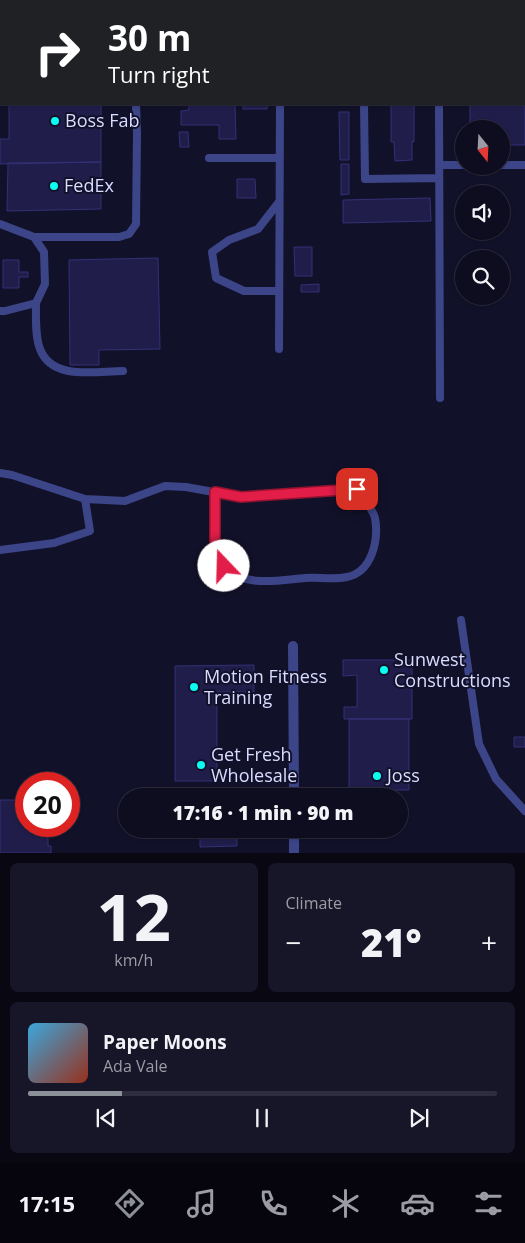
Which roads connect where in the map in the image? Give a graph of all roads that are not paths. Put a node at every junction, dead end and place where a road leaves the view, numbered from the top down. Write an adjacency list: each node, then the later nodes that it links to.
1 (136, 105): 14 (lane)
2 (280, 105): 6 (lane)
3 (364, 105): 11 (lane)
4 (439, 105): 7 (lane)
5 (209, 158): 6 (lane)
6 (280, 158): 12 (lane)
7 (439, 165): 8 (lane); 11 (lane)
8 (455, 165)
9 (510, 165): 10 (lane)
10 (525, 165)
11 (439, 178): 20 (lane)
12 (279, 202): 15 (lane); 15 (lane)
13 (0, 224): 14 (lane)
14 (34, 236): 16 (lane)
15 (279, 291): 18 (lane)
16 (36, 303): 17 (lane); 19 (lane)
17 (0, 311)
18 (279, 349)
19 (123, 371)
20 (440, 398)
21 (0, 473): 23 (lane)
22 (215, 492): 22 (lane); 23 (lane)
23 (85, 499): 24 (lane)
24 (0, 550)
25 (461, 620): 28 (lane)
26 (293, 646): 27 (street)
27 (294, 788)
28 (525, 811)
29 (294, 838): 30 (street)
30 (294, 853)

